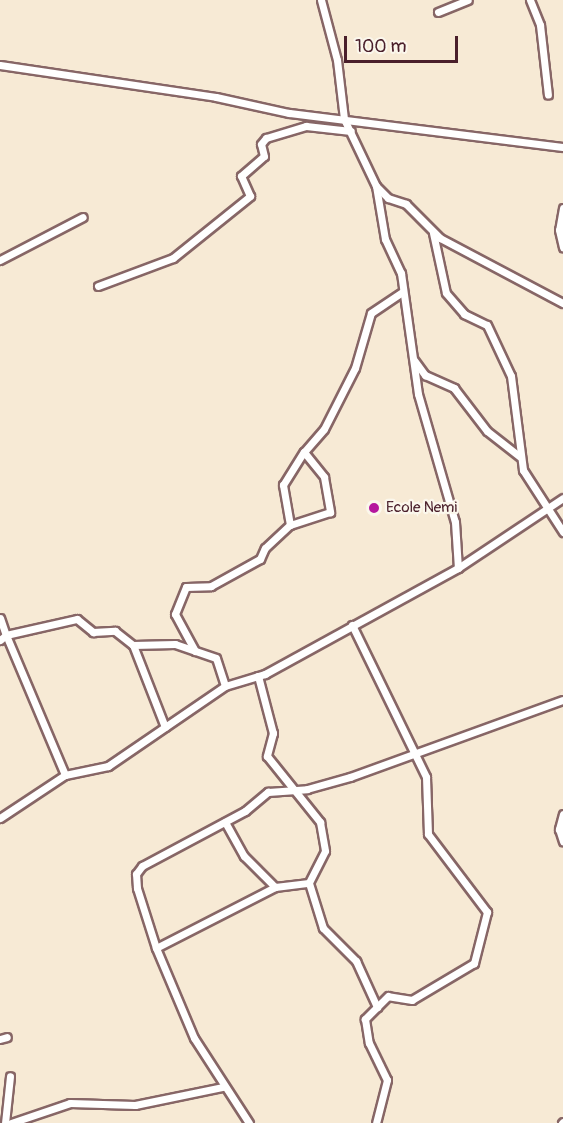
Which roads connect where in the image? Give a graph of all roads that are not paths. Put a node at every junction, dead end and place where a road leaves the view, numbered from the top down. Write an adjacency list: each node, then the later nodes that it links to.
1 (321, 0): 7 (street)
2 (468, 0): 4 (street)
3 (530, 0): 6 (street)
4 (438, 12)
5 (0, 65): 7 (street)
6 (548, 95)
7 (344, 119): 8 (street); 9 (street)
8 (351, 131): 10 (street); 16 (street)
9 (563, 147)
10 (376, 186): 13 (street); 17 (street)
11 (563, 208): 14 (street)
12 (83, 217): 15 (street)
13 (433, 231): 18 (street); 21 (street)
14 (563, 248)
15 (0, 260)
16 (98, 286)
17 (402, 292): 19 (street); 20 (street)
18 (563, 303)
19 (412, 358): 21 (street); 26 (street)
20 (304, 452): 24 (street); 24 (street)
21 (519, 456): 23 (street)
22 (563, 498): 23 (street)
23 (547, 505): 25 (street); 26 (street)
24 (290, 525): 32 (street)
25 (563, 532)
26 (458, 568): 28 (street)
27 (0, 618): 29 (street)
28 (352, 625): 33 (street); 37 (street)
29 (6, 634): 30 (street); 31 (street); 38 (street)
30 (0, 640)
31 (133, 645): 32 (street); 36 (street)
32 (195, 651): 34 (street)
33 (258, 676): 34 (street); 39 (street)
34 (225, 686): 36 (street)
35 (563, 700): 37 (street)
36 (165, 727): 38 (street)
37 (412, 755): 39 (street); 47 (street)
38 (65, 776): 41 (street)
39 (294, 790): 42 (street); 44 (street)
40 (563, 814): 43 (street)
41 (0, 818)
42 (225, 822): 45 (street); 46 (street)
43 (563, 841)
44 (309, 883): 45 (street); 47 (street)
45 (274, 888): 46 (street)
46 (156, 948): 49 (street)
47 (377, 1007): 53 (street)
48 (10, 1076): 50 (street)
49 (223, 1087): 51 (street); 52 (street)
50 (5, 1123)
51 (11, 1123)
52 (249, 1123)
53 (376, 1123)

